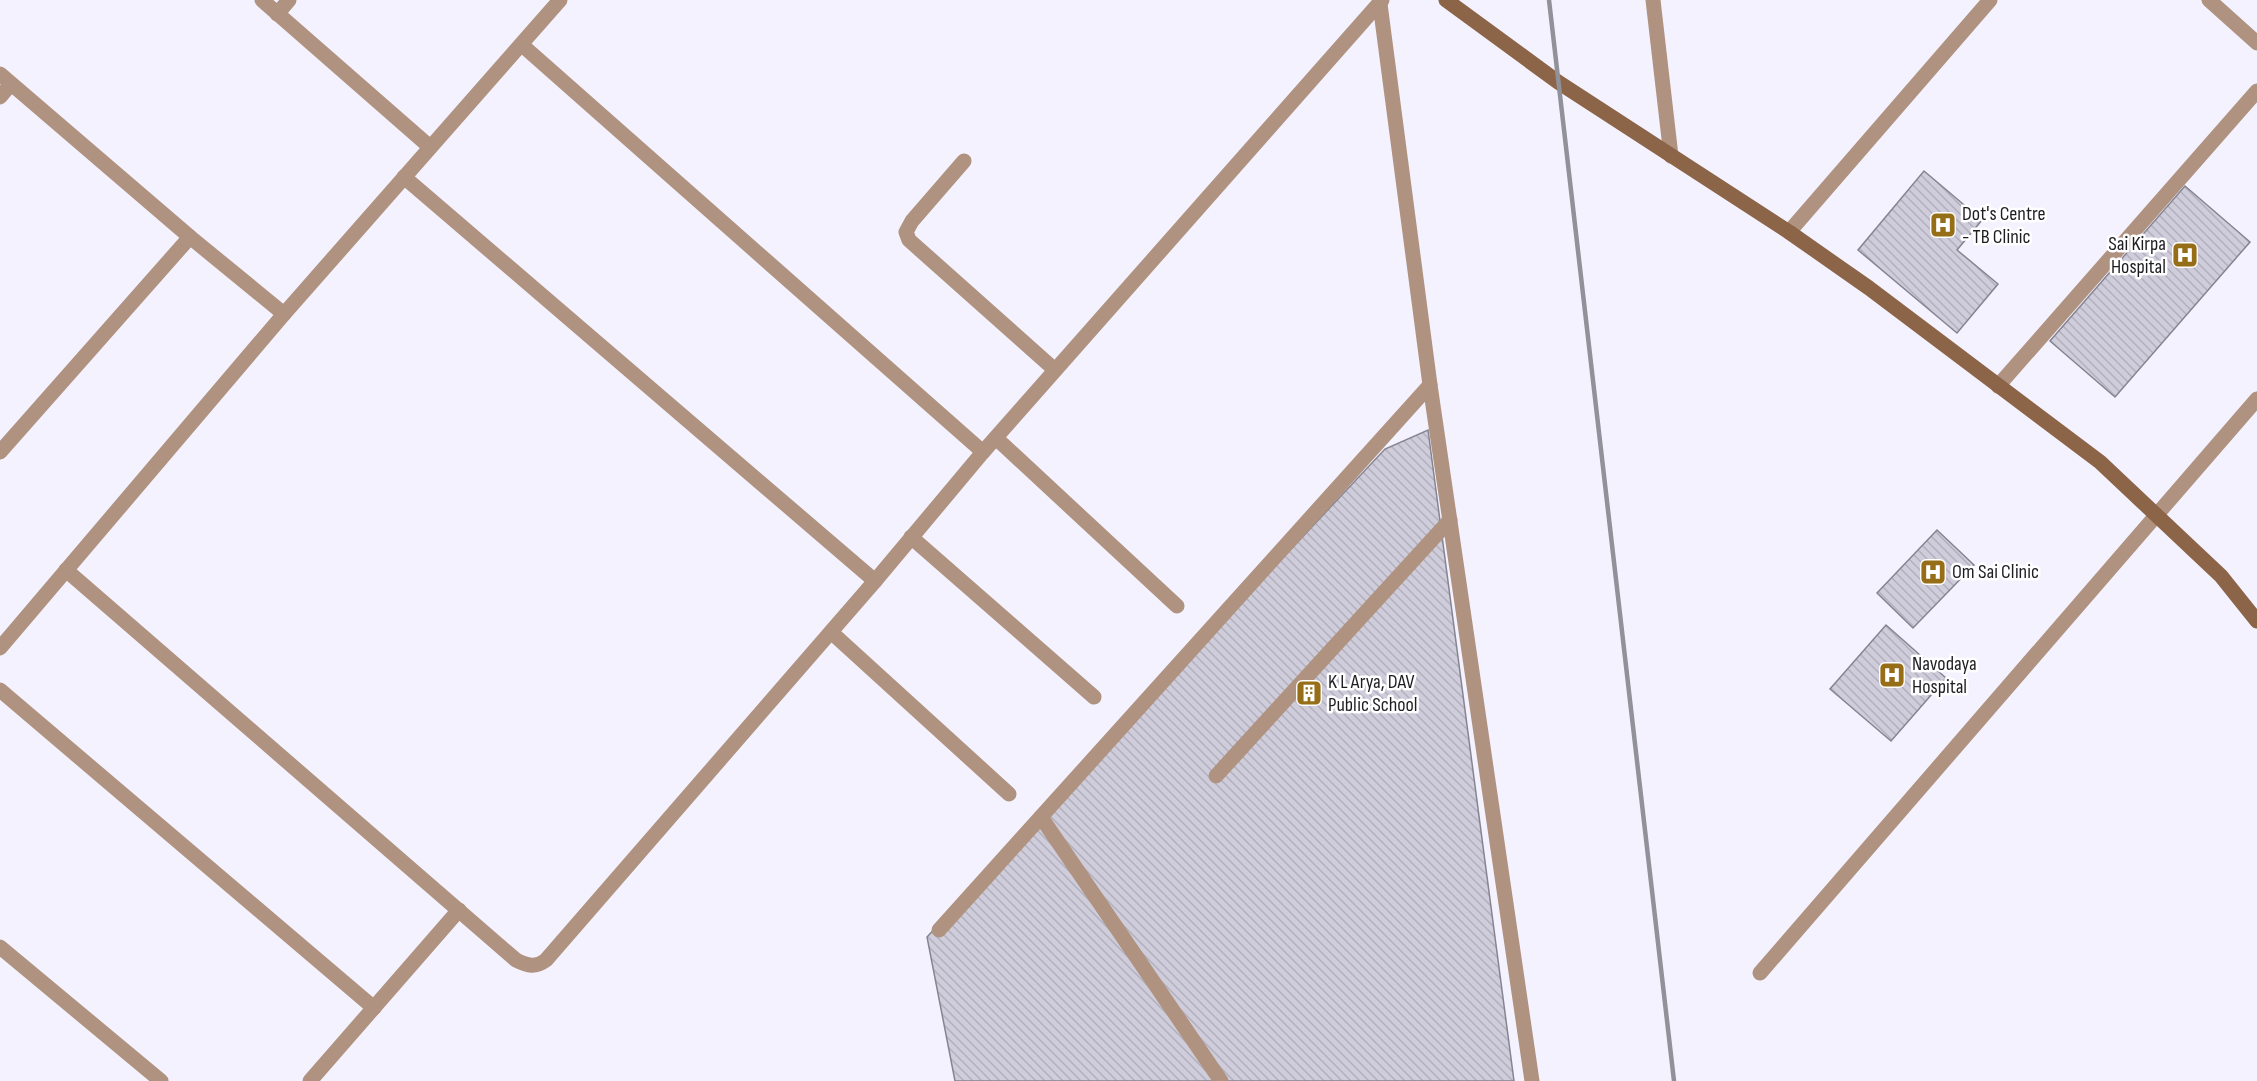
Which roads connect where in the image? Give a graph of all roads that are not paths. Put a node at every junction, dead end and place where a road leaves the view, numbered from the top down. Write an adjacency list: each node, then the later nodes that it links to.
1 (262, 0): 9 (street)
2 (289, 0): 9 (street)
3 (560, 0): 11 (street)
4 (1446, 0): 16 (street)
5 (1990, 0): 19 (street)
6 (2209, 0): 10 (street)
7 (1381, 2): 22 (street); 23 (street)
8 (1656, 2): 16 (street)
9 (277, 14): 15 (street)
10 (2257, 43)
11 (522, 45): 15 (street); 28 (street)
12 (6, 79): 14 (street); 20 (street)
13 (2257, 92): 24 (street)
14 (0, 97)
15 (430, 147): 18 (street)
16 (1671, 156): 19 (street)
17 (964, 161): 22 (street)
18 (404, 177): 21 (street); 33 (street)
19 (1789, 232): 24 (street)
20 (190, 237): 21 (street); 27 (street)
21 (284, 314): 32 (street)
22 (1055, 370): 26 (street)
23 (1430, 385): 30 (street); 42 (street)
24 (1998, 386): 29 (street)
25 (2257, 399): 29 (street)
26 (996, 438): 28 (street); 34 (street)
27 (0, 452)
28 (983, 452): 31 (street)
29 (2156, 515): 35 (street); 46 (street)
30 (1450, 520): 40 (street); 51 (street)
31 (911, 537): 33 (street); 39 (street)
32 (66, 570): 37 (street); 43 (street)
33 (874, 581): 36 (street)
34 (1177, 606)
35 (2257, 621)
36 (831, 632): 41 (street); 43 (street)
37 (0, 648)
38 (0, 690): 47 (street)
39 (1094, 697)
40 (1216, 776)
41 (1009, 794)
42 (1041, 817): 44 (street); 50 (street)
43 (459, 910): 47 (street)
44 (939, 930)
45 (0, 947): 48 (street)
46 (1760, 972)
47 (374, 1008): 49 (street)
48 (161, 1081)
49 (310, 1081)
50 (1221, 1081)
51 (1532, 1081)

